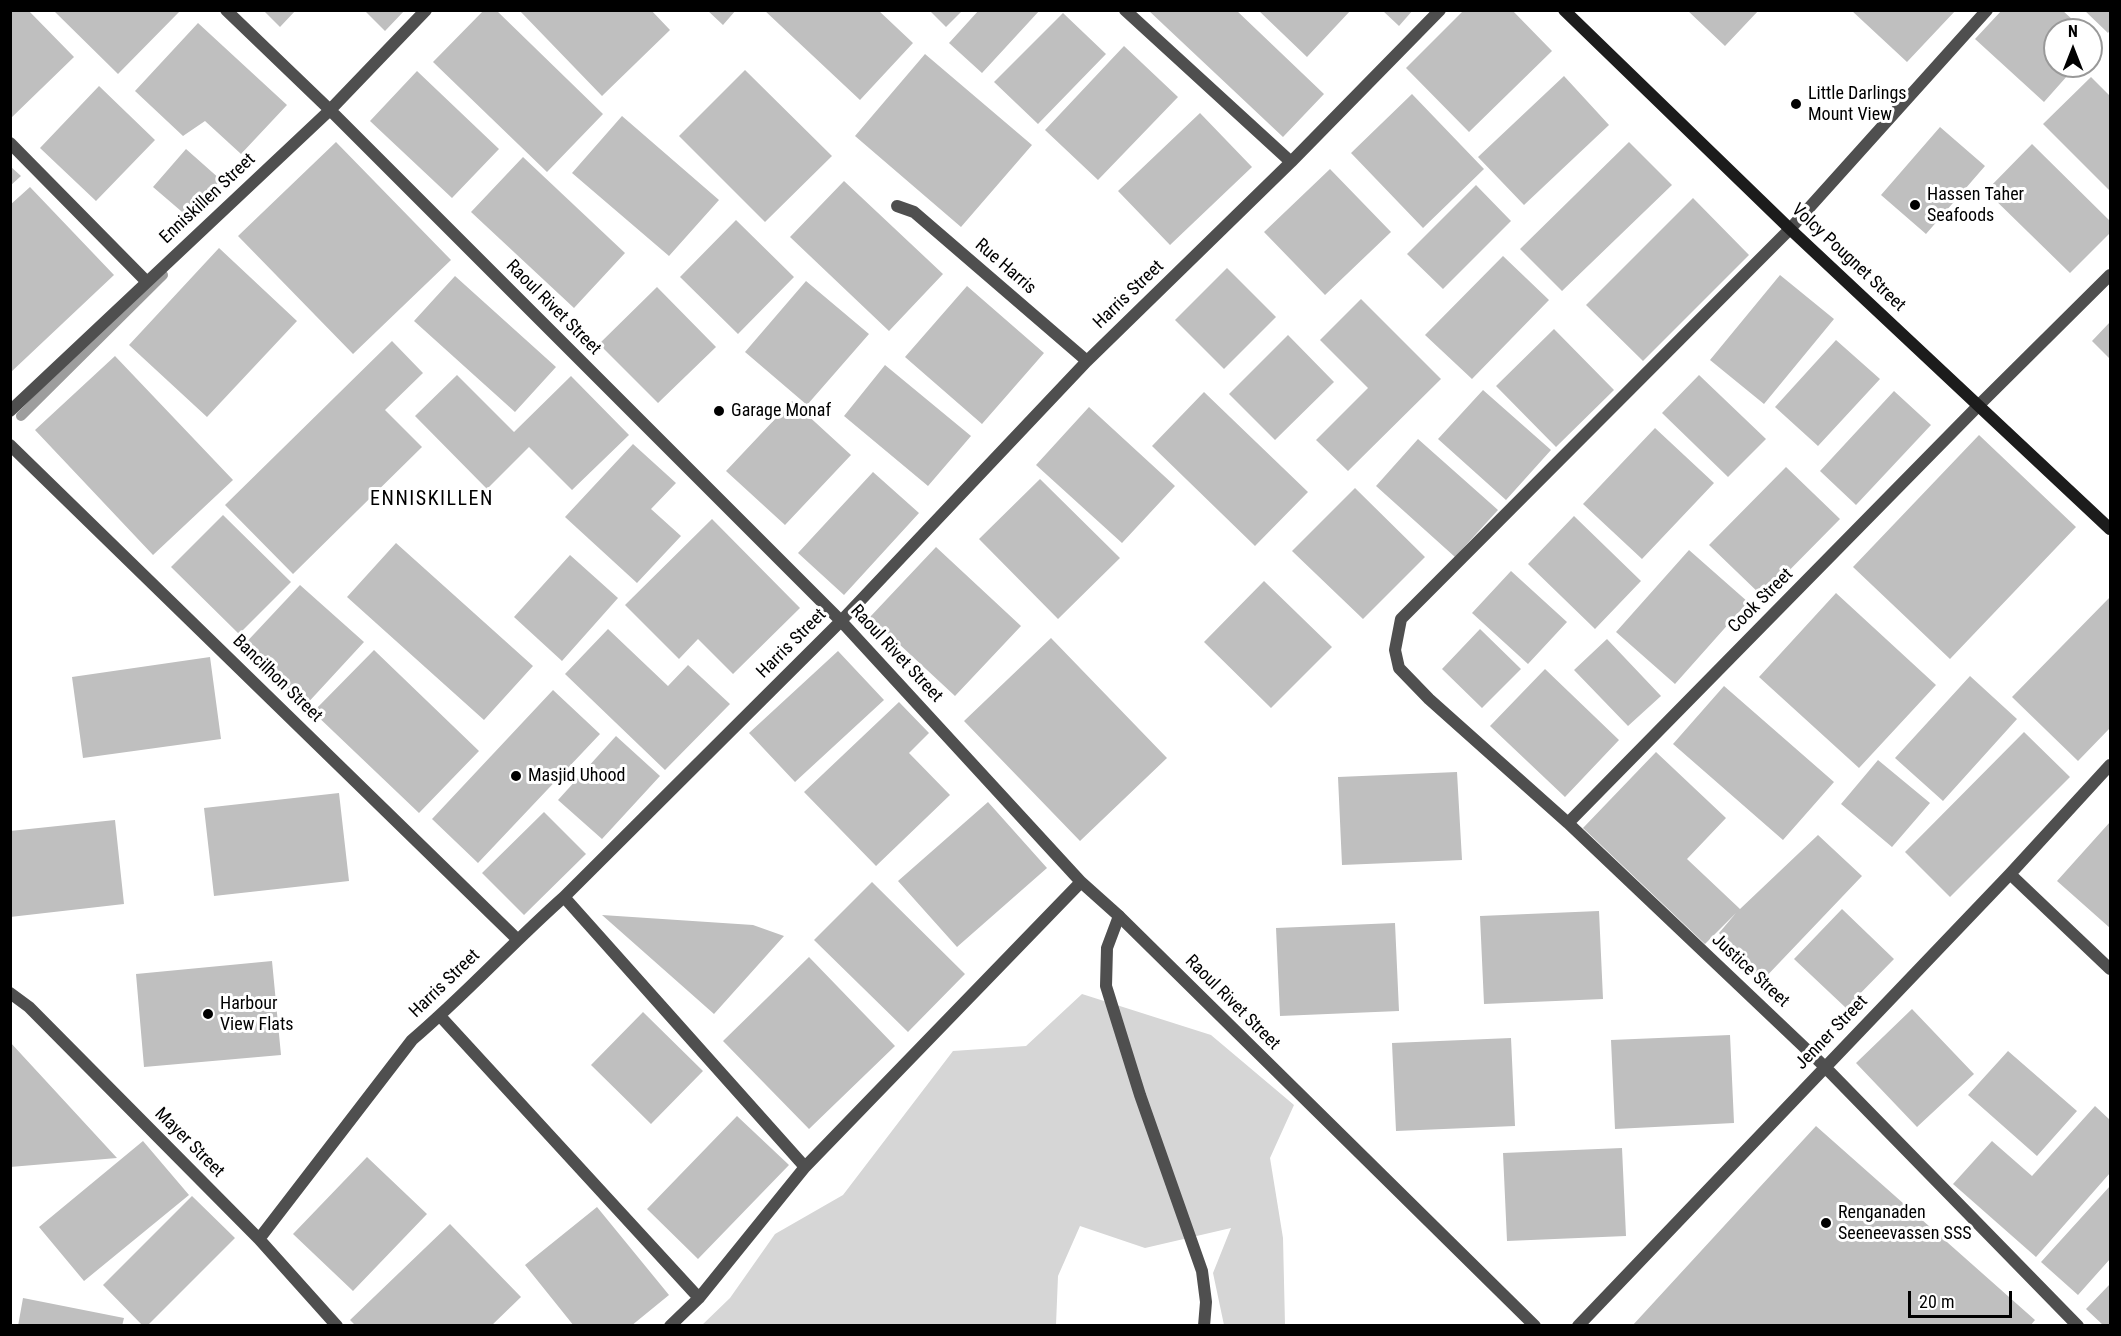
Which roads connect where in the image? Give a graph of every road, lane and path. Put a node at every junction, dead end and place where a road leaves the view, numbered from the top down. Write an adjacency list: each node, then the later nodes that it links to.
1 (226, 10): 7 (street, Raoul Rivet Street)
2 (426, 10): 7 (street, Enniskillen Street)
3 (1125, 10): 9 (street)
4 (1440, 10): 9 (street, Harris Street)
5 (1564, 10): 11 (main road, Volcy Pougnet Street)
6 (1987, 10): 11 (street)
7 (330, 110): 13 (street, Enniskillen Street); 19 (street, Raoul Rivet Street)
8 (10, 143): 13 (street)
9 (1291, 162): 14 (street, Harris Street)
10 (897, 207): 14 (street, Rue Harris)
11 (1790, 229): 15 (main road, Volcy Pougnet Street); 21 (street, Justice Street)
12 (2110, 275): 15 (street, Cook Street)
13 (146, 281): 16 (street, Enniskillen Street)
14 (1087, 362): 19 (street, Harris Street)
15 (1980, 404): 18 (main road, Volcy Pougnet Street); 21 (street, Cook Street)
16 (10, 411)
17 (10, 445): 26 (street, Bancilhon Street)
18 (2110, 529)
19 (841, 621): 23 (street, Raoul Rivet Street); 24 (street, Harris Street)
20 (2110, 765): 22 (street, Jenner Street)
21 (1568, 823): 30 (street, Justice Street)
22 (2010, 874): 27 (street); 30 (street, Jenner Street)
23 (1081, 882): 25 (street, Raoul Rivet Street); 31 (street)
24 (564, 897): 26 (street, Harris Street); 31 (street)
25 (1119, 916): 36 (street); 37 (street, Raoul Rivet Street)
26 (518, 939): 29 (street, Harris Street)
27 (2110, 969)
28 (10, 993): 32 (street, Mayer Street)
29 (440, 1016): 32 (street, Harris Street); 33 (street)
30 (1824, 1066): 38 (street, Jenner Street); 39 (street, Justice Street)
31 (805, 1167): 33 (street)
32 (259, 1239): 34 (street, Mayer Street)
33 (699, 1298): 35 (street)
34 (336, 1326)
35 (670, 1326)
36 (1204, 1326)
37 (1535, 1326)
38 (1578, 1326)
39 (2078, 1326)

